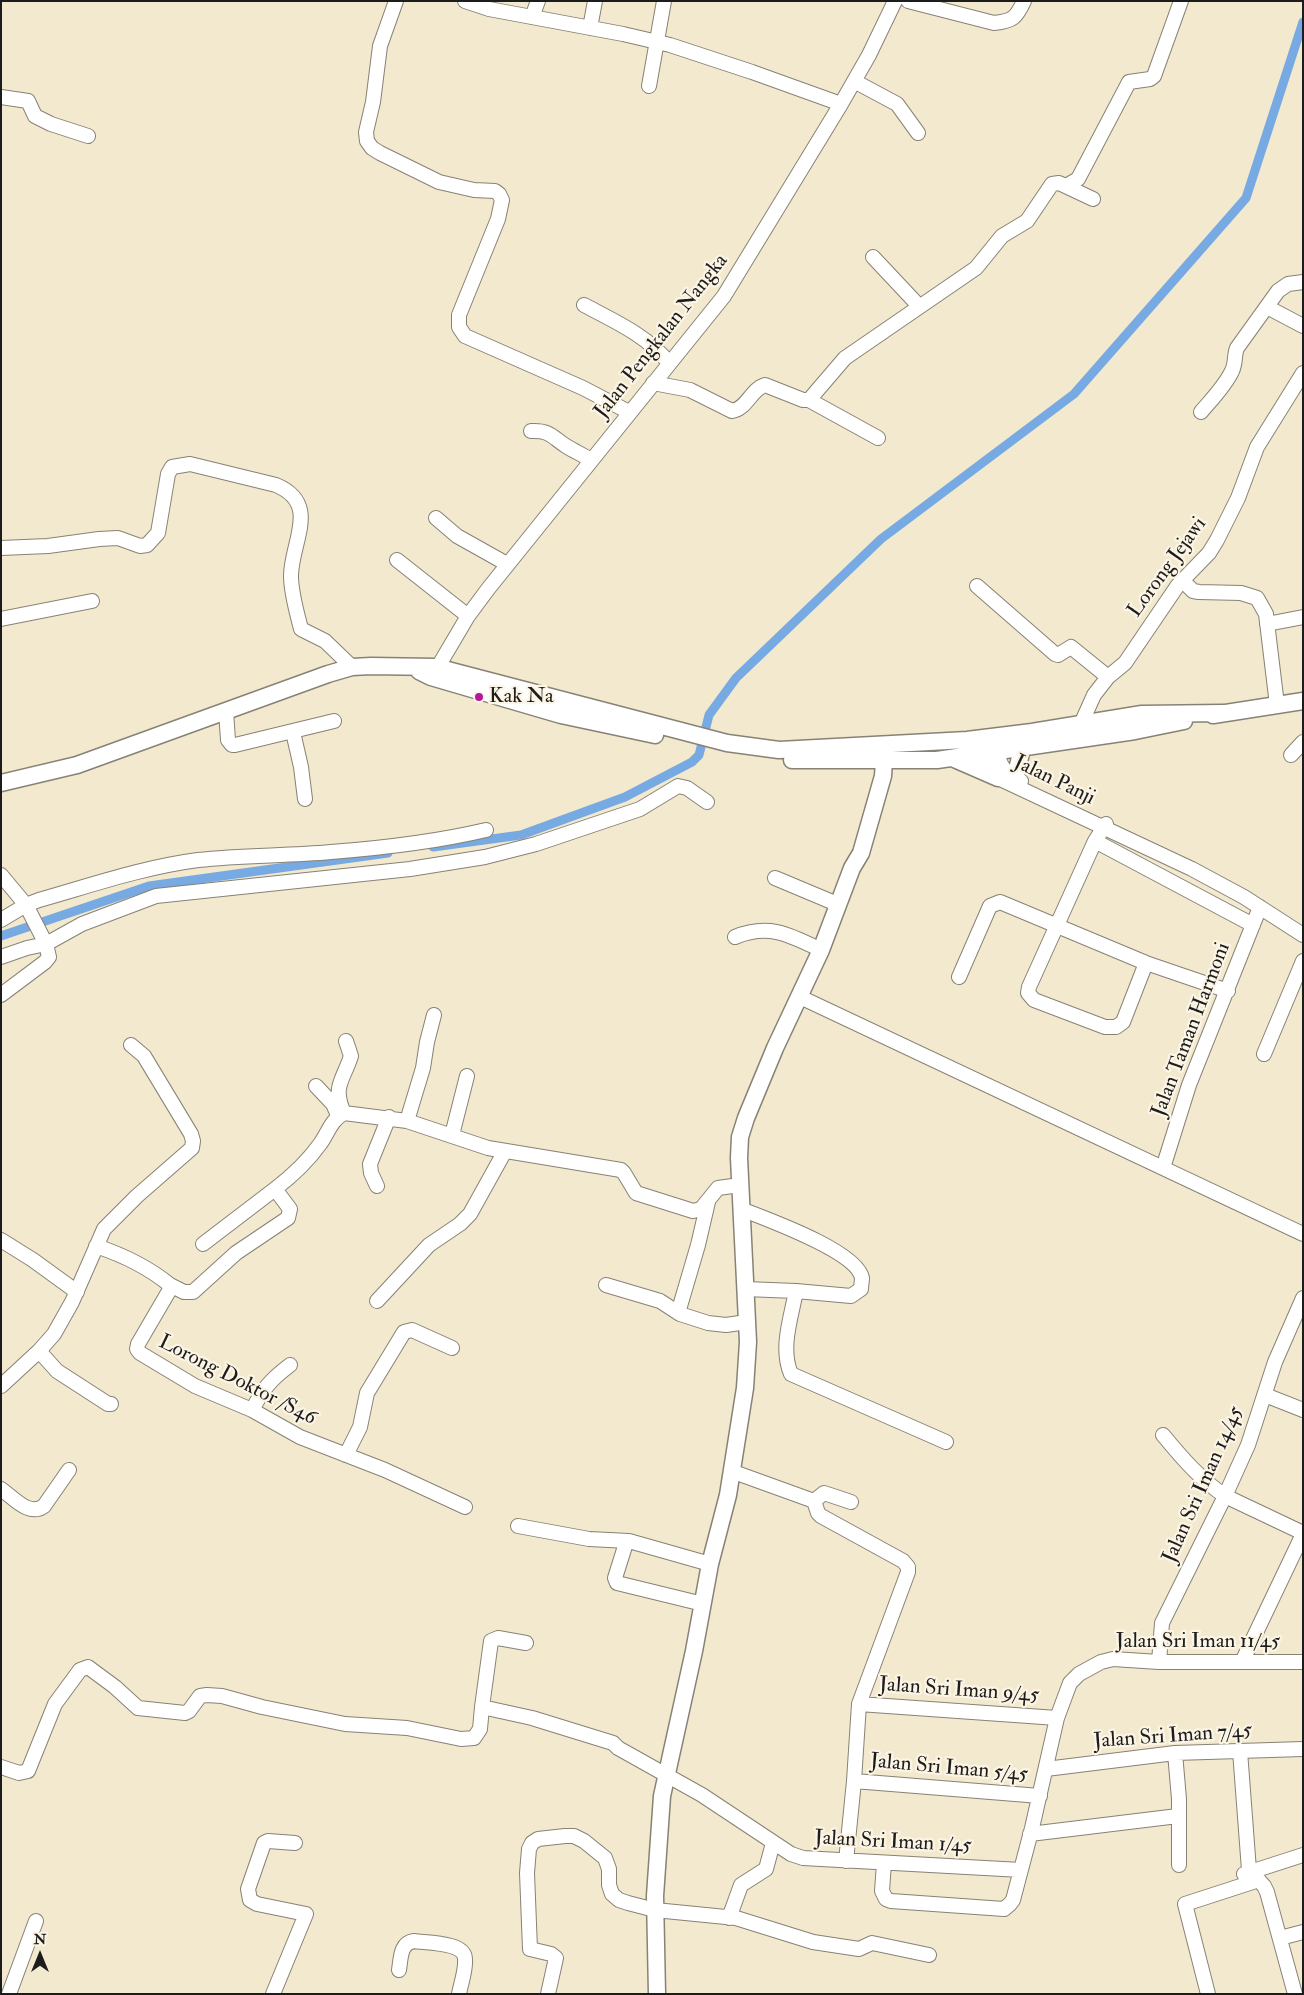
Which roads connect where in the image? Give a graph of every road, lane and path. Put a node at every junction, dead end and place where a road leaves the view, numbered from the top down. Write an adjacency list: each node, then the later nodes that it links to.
1 (396, 1): 31 (street)
2 (538, 1): 10 (street)
3 (595, 1): 11 (street)
4 (664, 1): 12 (street)
5 (895, 1): 13 (street, Jalan Pengkalan Nangka)
6 (908, 1): 7 (street)
7 (1024, 1)
8 (1182, 1): 19 (street)
9 (468, 2): 10 (street)
10 (532, 17): 11 (street)
11 (590, 28): 12 (street)
12 (658, 42): 14 (street); 16 (street)
13 (854, 81): 16 (street, Jalan Pengkalan Nangka); 17 (street)
14 (649, 86)
15 (1, 97): 18 (street)
16 (841, 104): 27 (street, Jalan Pengkalan Nangka)
17 (918, 133)
18 (88, 136)
19 (1066, 186): 20 (street); 24 (street)
20 (1093, 199)
21 (873, 257): 24 (street)
22 (1303, 282): 25 (street)
23 (584, 306): 27 (street)
24 (919, 306): 30 (street)
25 (1267, 307): 26 (street); 32 (street)
26 (1303, 326)
27 (669, 363): 29 (street, Jalan Pengkalan Nangka)
28 (1303, 373): 40 (street, Lorong Jejawi)
29 (652, 383): 30 (street); 31 (street, Jalan Pengkalan Nangka)
30 (809, 400): 34 (street)
31 (629, 412): 35 (street, Jalan Pengkalan Nangka)
32 (1202, 412)
33 (531, 431): 35 (street)
34 (878, 438)
35 (591, 460): 39 (street, Jalan Pengkalan Nangka)
36 (436, 518): 39 (street)
37 (1, 548): 47 (street)
38 (397, 560): 43 (street)
39 (508, 564): 43 (street, Jalan Pengkalan Nangka)
40 (1182, 580): 46 (street); 49 (street, Lorong Jejawi)
41 (977, 586): 49 (street)
42 (92, 601): 45 (street)
43 (468, 616): 48 (street, Jalan Pengkalan Nangka)
44 (1303, 617): 46 (street)
45 (1, 620)
46 (1267, 624): 51 (street)
47 (352, 668): 48 (main road); 52 (main road)
48 (434, 672): 59 (main road)
49 (1108, 677): 55 (street, Lorong Jejawi)
50 (1302, 703): 51 (main road)
51 (1278, 705): 53 (main road)
52 (226, 711): 56 (street); 66 (main road)
53 (1223, 713): 55 (main road); 60 (main road)
54 (334, 721): 56 (street)
55 (1081, 724): 58 (main road)
56 (293, 732): 67 (street)
57 (1303, 742): 62 (street)
58 (990, 745): 60 (main road); 61 (main road); 63 (main road); 64 (street, Jalan Panji); 65 (street)
59 (721, 749): 61 (main road); 61 (main road)
60 (1022, 749): 65 (main road)
61 (877, 753): 63 (main road); 78 (main road)
62 (1291, 755)
63 (952, 758): 64 (main road)
64 (998, 778): 69 (street, Jalan Panji)
65 (1015, 778): 69 (street)
66 (1, 783)
67 (305, 799)
68 (707, 802): 86 (street)
69 (1104, 826): 71 (street); 72 (street)
70 (486, 830): 80 (street)
71 (1095, 841): 74 (street); 83 (street)
72 (1147, 847): 73 (street); 74 (street)
73 (1174, 860): 77 (street); 79 (street)
74 (1137, 863): 77 (street)
75 (1, 875): 80 (street)
76 (776, 878): 78 (street)
77 (1166, 878): 82 (street)
78 (837, 904): 87 (main road)
79 (1260, 907): 82 (street, Jalan Taman Harmoni); 84 (street)
80 (28, 908): 81 (street); 86 (street)
81 (1, 920)
82 (1253, 925): 92 (street, Jalan Taman Harmoni)
83 (1058, 926): 90 (street); 90 (street); 91 (street)
84 (1303, 935)
85 (735, 937): 87 (street)
86 (44, 940): 88 (street); 93 (street)
87 (821, 950): 94 (main road)
88 (1, 957)
89 (1303, 961): 98 (street)
90 (1146, 963): 92 (street)
91 (959, 977)
92 (1228, 992): 106 (street, Jalan Taman Harmoni)
93 (1, 995)
94 (800, 996): 106 (street); 107 (main road)
95 (434, 1015): 103 (street)
96 (346, 1041): 101 (street)
97 (131, 1046): 115 (street)
98 (1264, 1054)
99 (467, 1076): 104 (street)
100 (316, 1086): 101 (street)
101 (341, 1115): 102 (street); 109 (street)
102 (388, 1117): 103 (street); 108 (street)
103 (407, 1120): 104 (street)
104 (452, 1135): 105 (street)
105 (505, 1151): 110 (street); 122 (street)
106 (1163, 1168): 112 (street)
107 (740, 1185): 110 (street); 111 (main road)
108 (377, 1186)
109 (276, 1189): 114 (street); 116 (street)
110 (708, 1201): 123 (street)
111 (742, 1209): 118 (main road); 119 (street)
112 (1303, 1234)
113 (1, 1240): 120 (street)
114 (203, 1244)
115 (96, 1246): 116 (street); 120 (street)
116 (170, 1285): 131 (street, Lorong Doktor /S46)
117 (606, 1285): 123 (street)
118 (745, 1289): 119 (street); 124 (main road)
119 (796, 1291): 134 (street)
120 (77, 1292): 126 (street)
121 (1303, 1298): 129 (street, Jalan Sri Iman 14/45)
122 (377, 1301)
123 (678, 1312): 124 (street)
124 (747, 1322): 137 (main road)
125 (452, 1348): 135 (street)
126 (38, 1351): 128 (street); 130 (street)
127 (290, 1365): 131 (street)
128 (1, 1386)
129 (1265, 1395): 132 (street); 139 (street, Jalan Sri Iman 14/45)
130 (111, 1404)
131 (252, 1410): 135 (street, Lorong Doktor /S46)
132 (1303, 1410)
133 (1163, 1434): 139 (street)
134 (946, 1442)
135 (346, 1455): 142 (street, Lorong Doktor /S46)
136 (69, 1470): 138 (street)
137 (731, 1471): 140 (street); 146 (main road)
138 (1, 1489)
139 (1225, 1496): 144 (street); 149 (street, Jalan Sri Iman 14/45)
140 (814, 1501): 141 (street); 152 (street)
141 (851, 1502)
142 (465, 1507)
143 (518, 1526): 145 (street)
144 (1303, 1533): 150 (street)
145 (629, 1541): 146 (street); 147 (street)
146 (710, 1564): 147 (main road)
147 (702, 1604): 160 (main road)
148 (526, 1643): 153 (street)
149 (1159, 1662): 150 (street, Jalan Sri Iman 11/45); 154 (street, Jalan Sri Iman 11/45)
150 (1242, 1662): 151 (street, Jalan Sri Iman 11/45)
151 (1303, 1662)
152 (859, 1704): 154 (street, Jalan Sri Iman 9/45); 161 (street)
153 (482, 1707): 158 (street); 160 (street, Jalan Sri Iman 1/45)
154 (1057, 1718): 159 (street, Jalan Sri Iman 11/45)
155 (1303, 1749): 156 (street, Jalan Sri Iman 7/45)
156 (1240, 1751): 157 (street, Jalan Sri Iman 7/45); 172 (street)
157 (1175, 1753): 159 (street, Jalan Sri Iman 7/45); 163 (street)
158 (1, 1767)
159 (1046, 1769): 162 (street, Jalan Sri Iman 11/45)
160 (667, 1775): 166 (street, Jalan Sri Iman 1/45); 173 (main road)
161 (854, 1781): 162 (street, Jalan Sri Iman 5/45); 168 (street)
162 (1040, 1796): 164 (street, Jalan Sri Iman 11/45)
163 (1178, 1816): 164 (street); 170 (street)
164 (1030, 1834): 171 (street, Jalan Sri Iman 11/45)
165 (295, 1843): 181 (street)
166 (773, 1843): 168 (street, Jalan Sri Iman 1/45); 174 (street)
167 (1303, 1855): 172 (street)
168 (846, 1861): 169 (street, Jalan Sri Iman 1/45)
169 (884, 1863): 171 (street, Jalan Sri Iman 1/45); 171 (street, Jalan Sri Iman 11/45)
170 (1179, 1865)
171 (1020, 1870)
172 (1255, 1876): 177 (street); 185 (street)
173 (654, 1910): 174 (street); 183 (street); 184 (main road)
174 (729, 1918): 178 (street)
175 (36, 1921): 180 (street)
176 (1303, 1932): 177 (street)
177 (1280, 1938): 186 (street)
178 (929, 1955)
179 (399, 1970): 182 (street)
180 (9, 1994)
181 (273, 1994)
182 (459, 1994)
183 (548, 1994)
184 (658, 1994)
185 (1208, 1994)
186 (1296, 1994)

